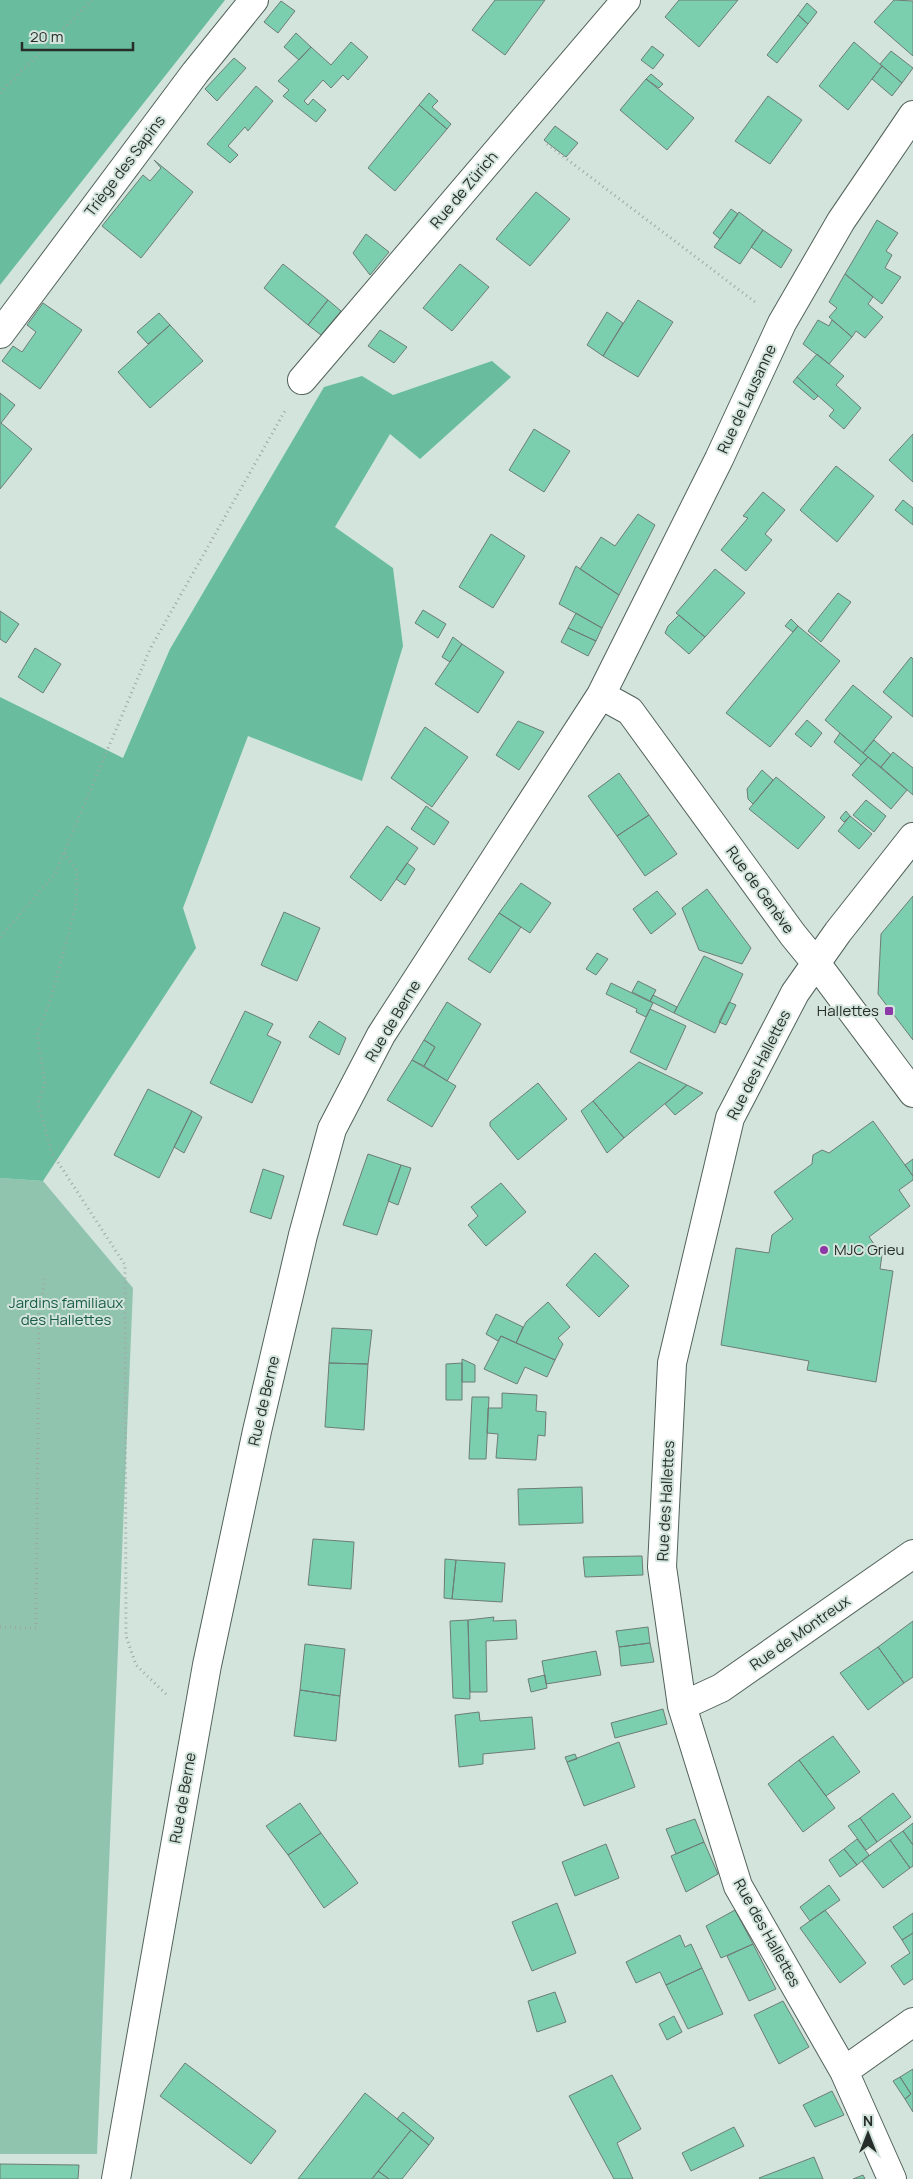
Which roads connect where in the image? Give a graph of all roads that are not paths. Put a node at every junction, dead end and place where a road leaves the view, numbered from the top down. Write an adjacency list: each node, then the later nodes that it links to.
1 (254, 0): 4 (street, Triège des Sapins)
2 (626, 0): 5 (street, Rue de Zürich)
3 (913, 115): 6 (street, Rue de Lausanne)
4 (0, 334)
5 (302, 380)
6 (601, 695): 8 (street, Rue de Genève); 14 (street, Rue de Berne)
7 (913, 837): 8 (street, Rue des Hallettes)
8 (816, 963): 9 (street, Rue de Genève); 11 (street, Rue des Hallettes)
9 (913, 1093)
10 (913, 1554): 11 (street, Rue de Montreux)
11 (682, 1706): 13 (street, Rue des Hallettes)
12 (913, 2022): 13 (street)
13 (844, 2071): 15 (street, Rue des Hallettes)
14 (116, 2179)
15 (892, 2179)

